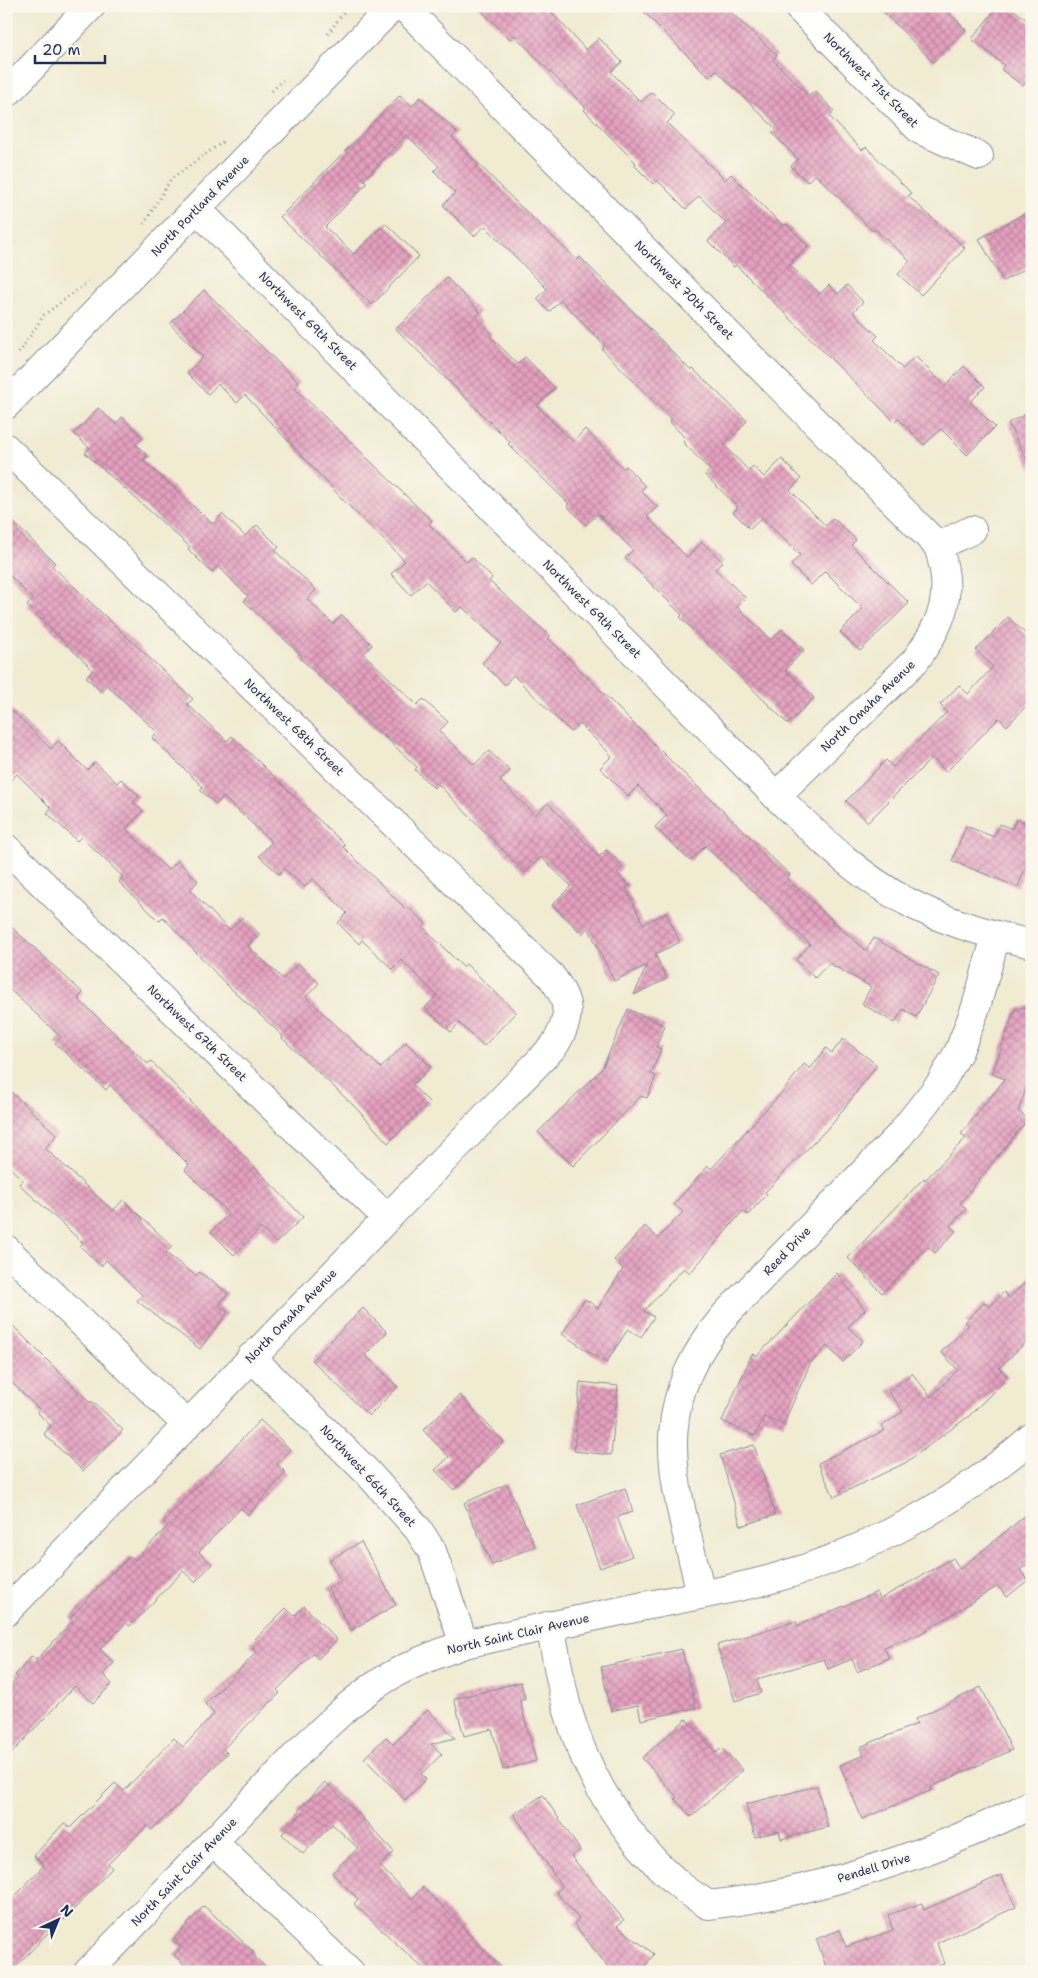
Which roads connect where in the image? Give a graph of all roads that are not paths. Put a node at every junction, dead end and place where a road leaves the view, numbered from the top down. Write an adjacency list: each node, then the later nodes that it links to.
1 (91, 6): 5 (street)
2 (393, 6): 7 (street, North Portland Avenue)
3 (403, 6): 11 (street, Northwest 70th Street)
4 (797, 6): 6 (street, Northwest 71st Street)
5 (6, 94)
6 (979, 156)
7 (197, 209): 8 (street, North Portland Avenue); 12 (street, Northwest 69th Street)
8 (6, 405)
9 (6, 448): 16 (street, Northwest 68th Street)
10 (972, 530): 11 (street)
11 (938, 546): 12 (street, North Omaha Avenue)
12 (776, 796): 14 (street, Northwest 69th Street)
13 (6, 848): 17 (street, Northwest 67th Street)
14 (996, 936): 15 (street, Northwest 69th Street); 22 (street, Reed Drive)
15 (1032, 944)
16 (568, 1016): 17 (street, North Omaha Avenue)
17 (387, 1218): 19 (street, North Omaha Avenue)
18 (6, 1249): 20 (street)
19 (251, 1357): 20 (street, North Omaha Avenue); 25 (street, Northwest 66th Street)
20 (186, 1424): 23 (street, North Omaha Avenue)
21 (1032, 1437): 22 (street, North Saint Clair Avenue)
22 (701, 1594): 24 (street, North Saint Clair Avenue)
23 (6, 1612)
24 (550, 1625): 25 (street, North Saint Clair Avenue); 26 (street, Pendell Drive)
25 (464, 1644): 27 (street, North Saint Clair Avenue)
26 (1032, 1804)
27 (213, 1842): 28 (street, North Saint Clair Avenue); 29 (street)
28 (88, 1972)
29 (350, 1972)

